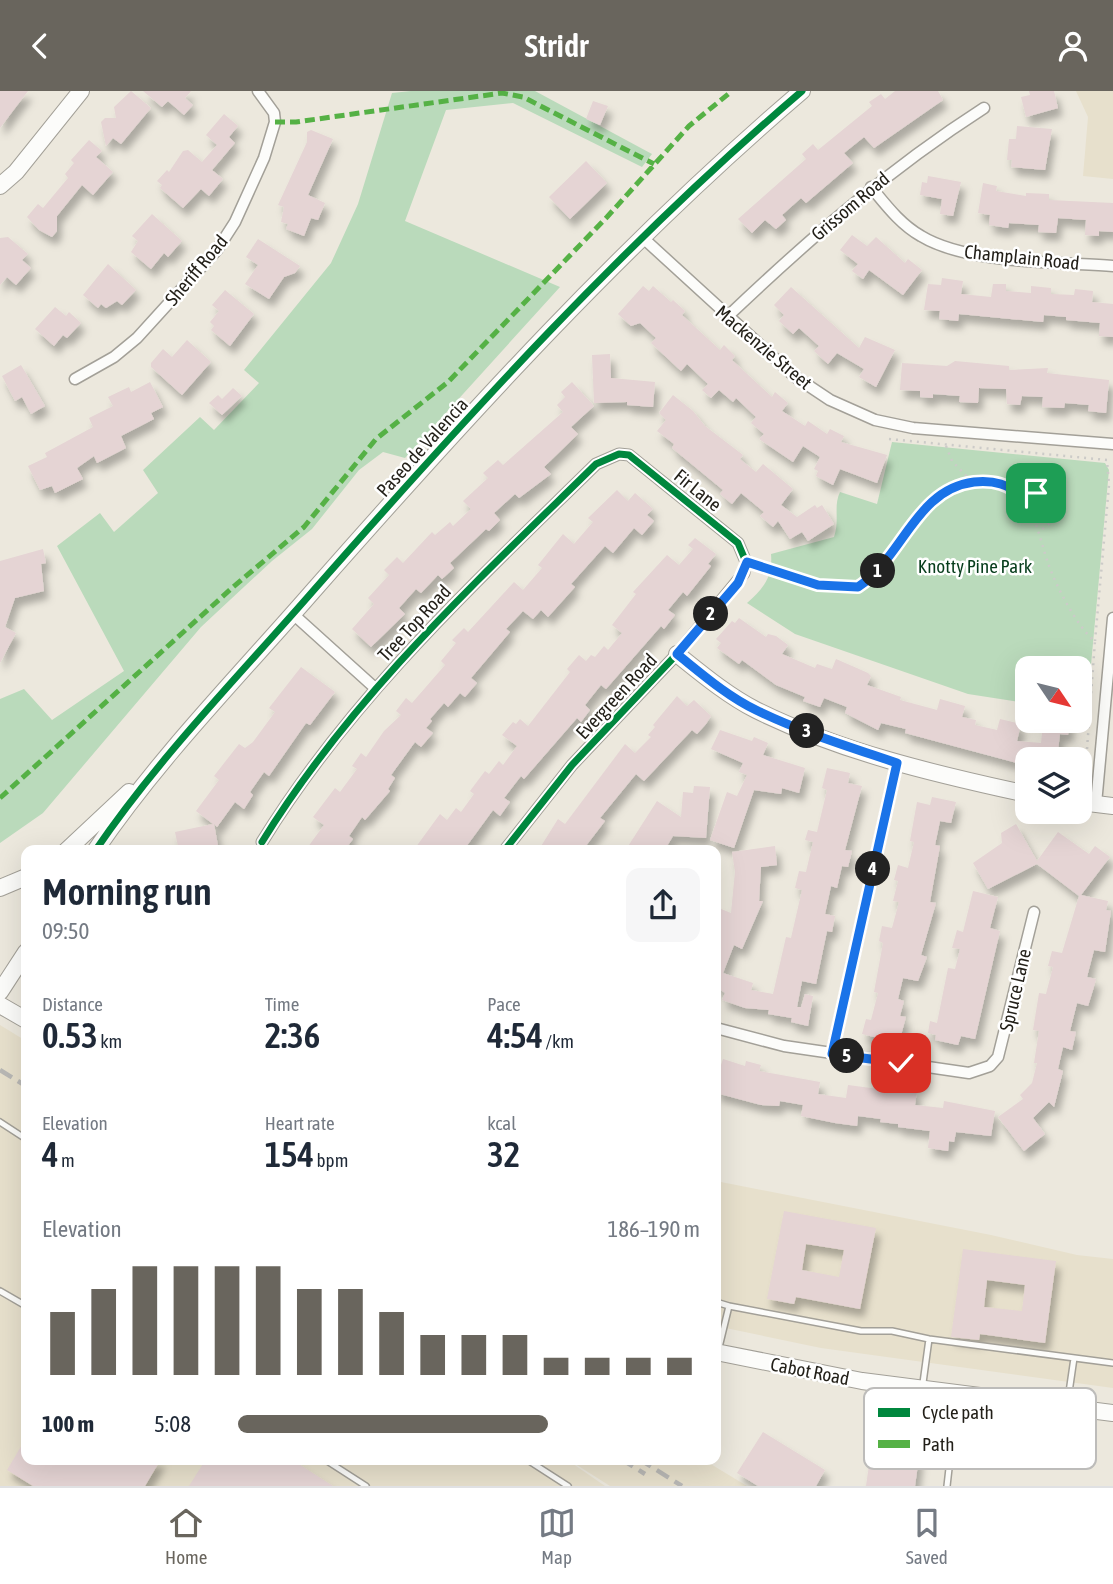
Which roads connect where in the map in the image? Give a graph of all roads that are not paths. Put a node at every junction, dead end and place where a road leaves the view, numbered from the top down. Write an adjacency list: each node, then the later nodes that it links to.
1 (258, 91): 10 (street, Sheriff Road)
2 (802, 91): 7 (main road, Paseo de Valencia)
3 (77, 92): 5 (main road)
4 (984, 108): 6 (street, Grissom Road)
5 (0, 186)
6 (871, 187): 8 (street, Champlain Road); 9 (street, Grissom Road)
7 (642, 237): 9 (street, Mackenzie Street); 14 (main road, Paseo de Valencia)
8 (1113, 266)
9 (727, 317): 11 (street, Mackenzie Street)
10 (75, 379)
11 (1113, 443)
12 (619, 454): 13 (street, Fir Lane); 17 (street, Tree Top Road)
13 (747, 562): 16 (street, Evergreen Road)
14 (293, 614): 17 (street); 19 (main road, Paseo de Valencia)
15 (1113, 618): 20 (street)
16 (677, 654): 18 (main road); 27 (street, Evergreen Road)
17 (375, 688): 24 (street, Tree Top Road)
18 (897, 763): 21 (main road); 36 (street)
19 (159, 764): 25 (main road); 26 (main road, Paseo de Valencia)
20 (1092, 773)
21 (1015, 791)
22 (1092, 803): 23 (main road)
23 (1113, 806)
24 (262, 842)
25 (72, 845)
26 (99, 845)
27 (509, 845)
28 (21, 879): 29 (main road)
29 (0, 888)
30 (1034, 912): 36 (street, Spruce Lane)
31 (21, 959): 32 (main road)
32 (0, 992)
33 (0, 1005): 34 (main road)
34 (21, 1017)
35 (721, 1029): 36 (street)
36 (832, 1054)
37 (0, 1122): 38 (lane)
38 (21, 1136)
39 (0, 1291): 40 (lane)
40 (21, 1303)
41 (721, 1304): 42 (lane)
42 (729, 1306): 43 (lane); 44 (lane)
43 (721, 1336)
44 (929, 1339): 46 (lane); 49 (lane)
45 (721, 1356): 48 (main road, Cabot Road)
46 (1074, 1358): 47 (lane); 50 (lane)
47 (1113, 1363)
48 (917, 1388)
49 (924, 1388)
50 (1070, 1388)
51 (333, 1465): 53 (lane)
52 (535, 1465): 54 (lane)
53 (366, 1486)
54 (568, 1486)

